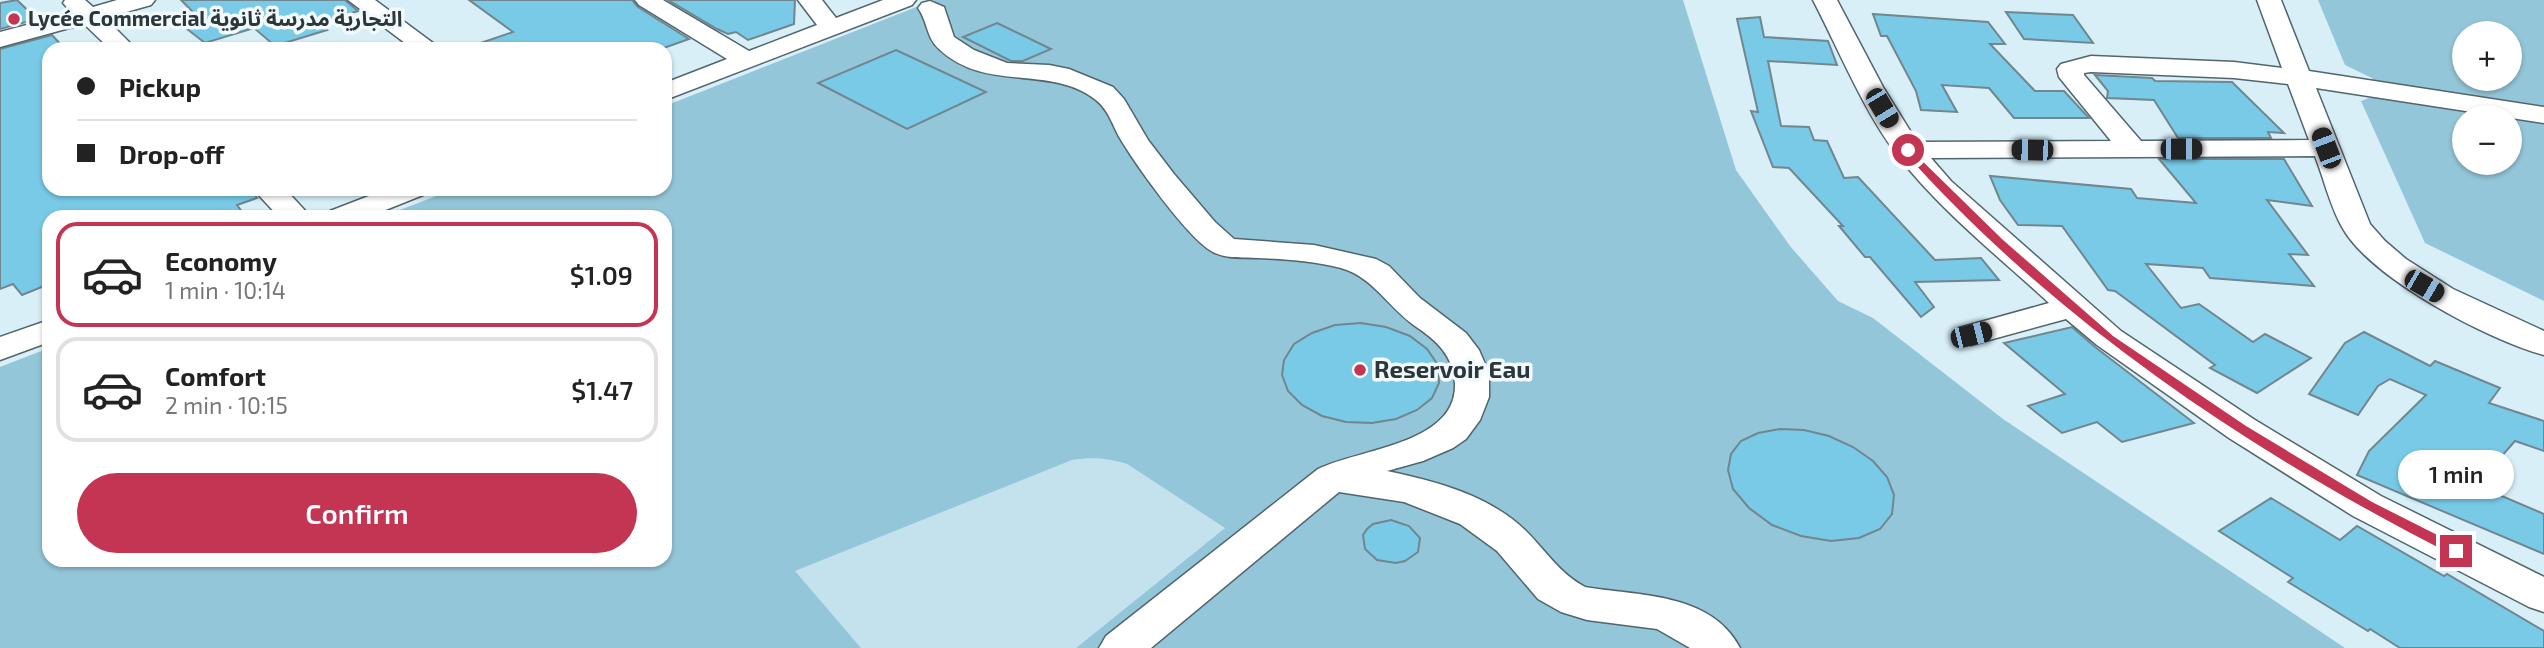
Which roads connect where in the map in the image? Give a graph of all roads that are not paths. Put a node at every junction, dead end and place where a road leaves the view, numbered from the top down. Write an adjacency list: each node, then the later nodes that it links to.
1 (143, 0): 8 (street)
2 (360, 0): 12 (street)
3 (647, 0): 13 (street)
4 (810, 0): 9 (street)
5 (1825, 0): 18 (street)
6 (2269, 0): 14 (street)
7 (917, 4): 9 (street); 29 (street)
8 (80, 8): 10 (street); 11 (street)
9 (832, 28): 13 (street)
10 (0, 40)
11 (116, 42)
12 (419, 42)
13 (748, 61): 15 (street)
14 (2298, 77): 16 (street); 17 (street); 19 (street)
15 (672, 89)
16 (2544, 115)
17 (2326, 148): 19 (street); 27 (street)
18 (1908, 150): 19 (street); 24 (street)
19 (2134, 150)
20 (275, 196): 22 (street)
21 (395, 196): 23 (street)
22 (289, 210)
23 (359, 210)
24 (2072, 307): 26 (street); 30 (street)
25 (42, 333): 28 (street)
26 (1971, 335)
27 (2544, 344)
28 (0, 349)
29 (1331, 478): 31 (street); 32 (street)
30 (2544, 596)
31 (1121, 648)
32 (1718, 648)

